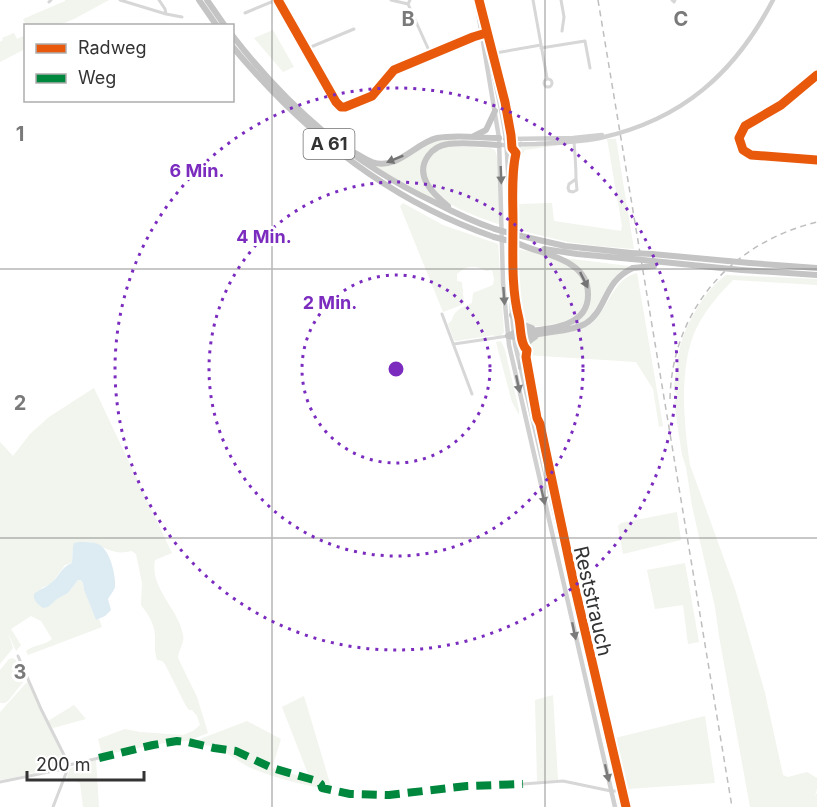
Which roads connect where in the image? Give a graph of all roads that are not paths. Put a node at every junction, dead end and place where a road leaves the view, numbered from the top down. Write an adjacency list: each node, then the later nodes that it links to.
1 (120, 0): 14 (street)
2 (159, 0): 14 (street)
3 (199, 0): 16 (highway)
4 (207, 0): 17 (highway)
5 (277, 0): 13 (street); 24 (street)
6 (391, 0): 12 (street)
7 (410, 0): 12 (street)
8 (476, 0): 20 (main road)
9 (533, 0): 22 (street)
10 (561, 0): 19 (street)
11 (773, 0): 32 (main road)
12 (408, 4): 25 (street)
13 (245, 13)
14 (166, 14): 15 (street)
15 (182, 17)
16 (216, 24)
17 (224, 24)
18 (354, 29): 24 (street)
19 (562, 31)
20 (483, 34): 25 (street); 26 (main road)
21 (234, 37): 33 (highway, A 61)
22 (541, 47): 26 (street); 27 (street); 29 (street)
23 (234, 48): 40 (highway, A 61, bridge)
24 (306, 49): 25 (street)
25 (431, 55)
26 (487, 55): 30 (main road); 34 (main road)
27 (590, 68)
28 (817, 75): 36 (street)
29 (547, 78)
30 (495, 111): 31 (highway); 34 (main road)
31 (470, 137): 33 (highway, one-way to 33); 34 (highway)
32 (573, 140): 34 (main road); 35 (main road); 38 (street)
33 (335, 142): 39 (highway, A 61)
34 (503, 142): 35 (main road); 37 (main road); 39 (highway); 49 (main road, one-way to 49)
35 (521, 144): 37 (main road)
36 (817, 160)
37 (508, 167): 46 (main road)
38 (576, 178)
39 (460, 216): 41 (highway, A 61, bridge)
40 (517, 243): 41 (highway, A 61); 47 (highway, one-way to 47)
41 (632, 256): 42 (highway, A 61, bridge)
42 (653, 260): 43 (highway, A 61, bridge); 44 (highway, A 61, bridge); 48 (highway, bridge)
43 (817, 268)
44 (817, 275)
45 (442, 314): 50 (street)
46 (512, 315): 47 (highway); 49 (main road)
47 (535, 330): 49 (highway)
48 (543, 334): 49 (highway); 51 (highway)
49 (512, 335): 50 (street); 51 (main road, Reststrauch); 54 (main road, Reststrauch, one-way to 54)
50 (454, 344): 52 (street)
51 (521, 367): 53 (main road, Reststrauch)
52 (472, 394)
53 (542, 456): 54 (street); 61 (main road, Reststrauch)
54 (534, 457): 60 (main road, Reststrauch, one-way to 60)
55 (18, 656): 57 (street)
56 (99, 758): 57 (street)
57 (68, 767): 58 (street); 62 (street)
58 (0, 782)
59 (523, 784): 60 (street)
60 (611, 791): 61 (street); 63 (main road, Reststrauch)
61 (619, 791): 64 (main road, Reststrauch)
62 (53, 807)
63 (615, 807)
64 (622, 807)

